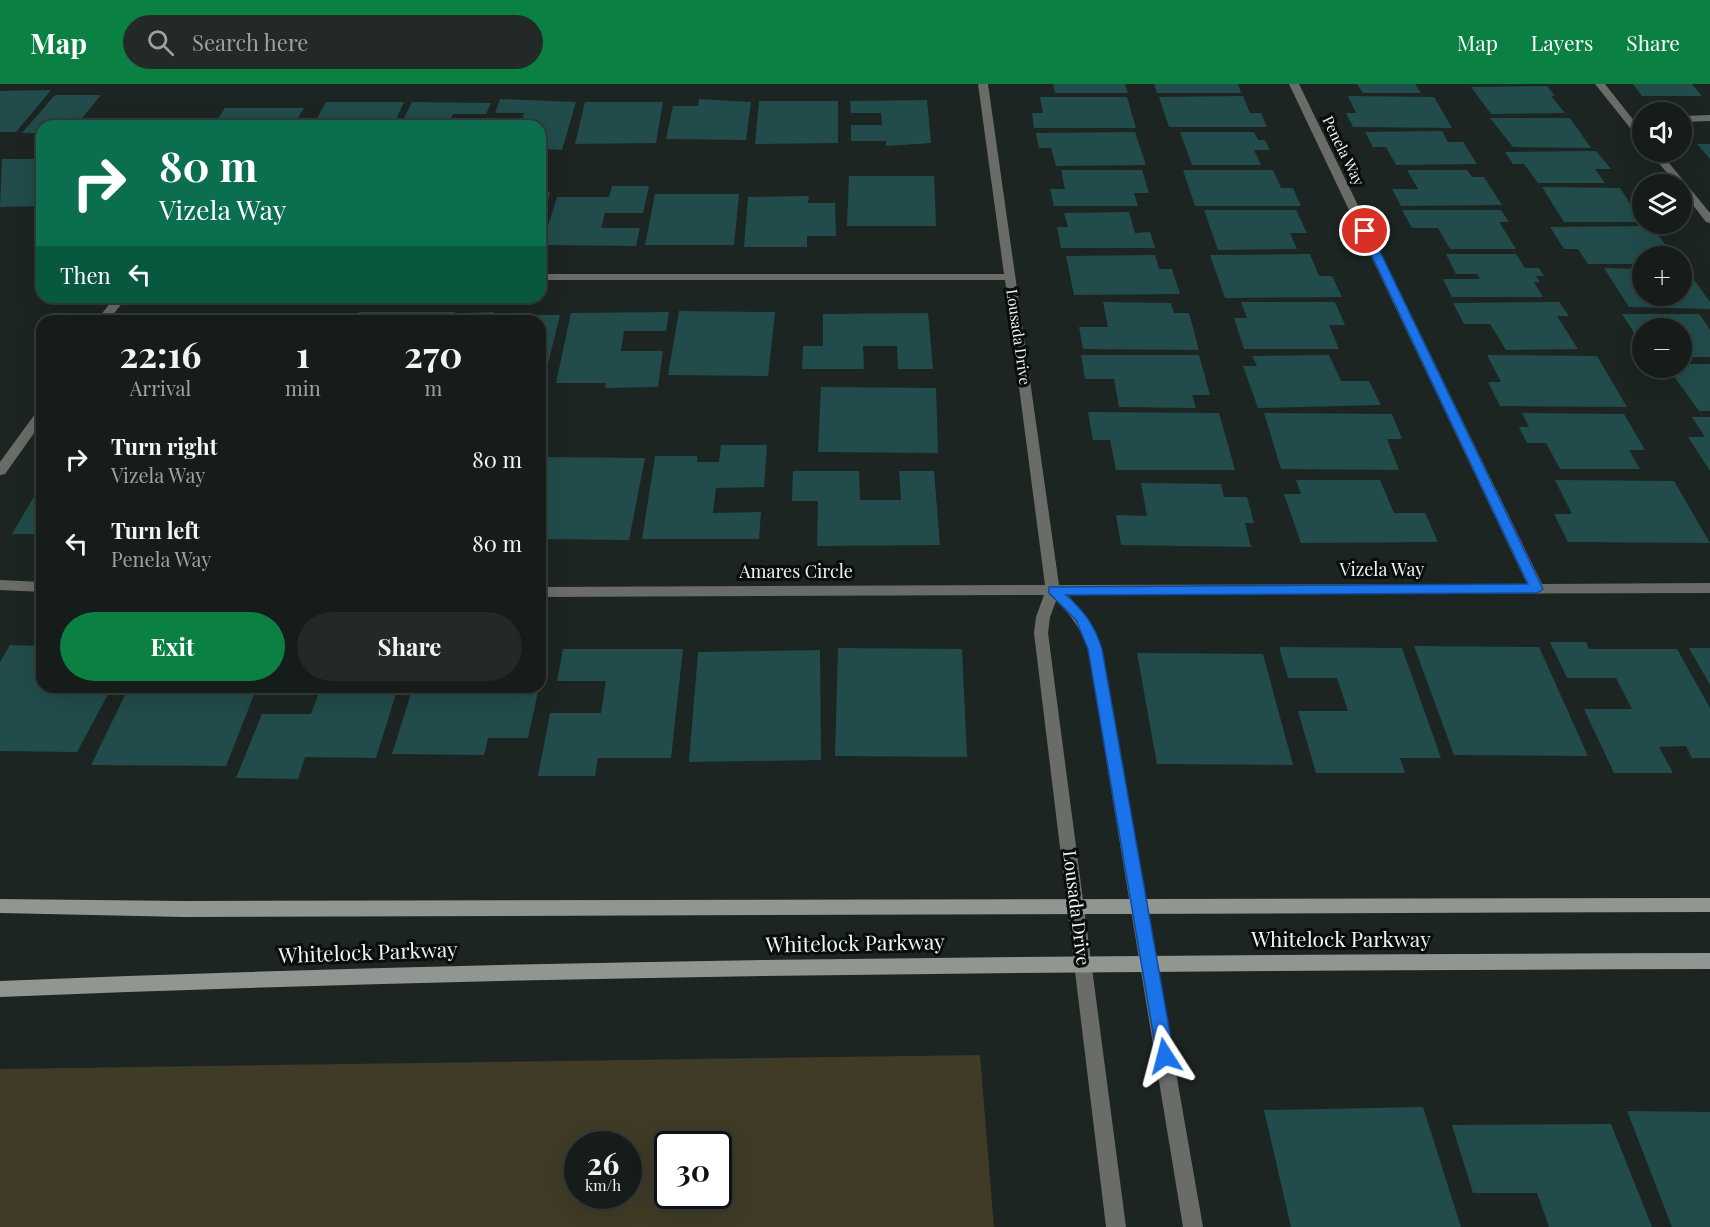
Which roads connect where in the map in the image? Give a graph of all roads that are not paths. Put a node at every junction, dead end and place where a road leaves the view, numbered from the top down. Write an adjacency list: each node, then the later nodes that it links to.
1 (983, 84): 14 (street, Lousada Drive)
2 (1294, 84): 20 (street, Penela Way)
3 (1600, 84): 5 (street)
4 (1710, 118): 7 (street)
5 (1628, 119): 6 (street); 8 (street)
6 (1632, 119)
7 (1692, 119)
8 (1632, 124)
9 (1662, 162): 10 (street)
10 (1672, 174)
11 (1692, 198): 12 (street)
12 (1710, 220)
13 (546, 277): 14 (street)
14 (1010, 277): 21 (street, Lousada Drive)
15 (36, 421): 16 (street)
16 (0, 471)
17 (0, 585): 18 (street)
18 (36, 587)
19 (1710, 588): 20 (street, Vizela Way)
20 (1537, 589): 21 (street, Vizela Way)
21 (1053, 590): 22 (street, Amares Circle); 25 (street); 26 (street, Lousada Drive)
22 (546, 592)
23 (1710, 905): 25 (main road, Whitelock Parkway)
24 (0, 906): 26 (main road, Whitelock Parkway)
25 (1140, 908): 26 (main road, Whitelock Parkway); 29 (street)
26 (1076, 909): 28 (street, Lousada Drive)
27 (1710, 962): 29 (main road, Whitelock Parkway)
28 (1083, 963): 29 (main road, Whitelock Parkway); 30 (main road, Whitelock Parkway); 31 (street, Lousada Drive)
29 (1150, 963): 32 (street)
30 (0, 989)
31 (1116, 1227)
32 (1194, 1227)

